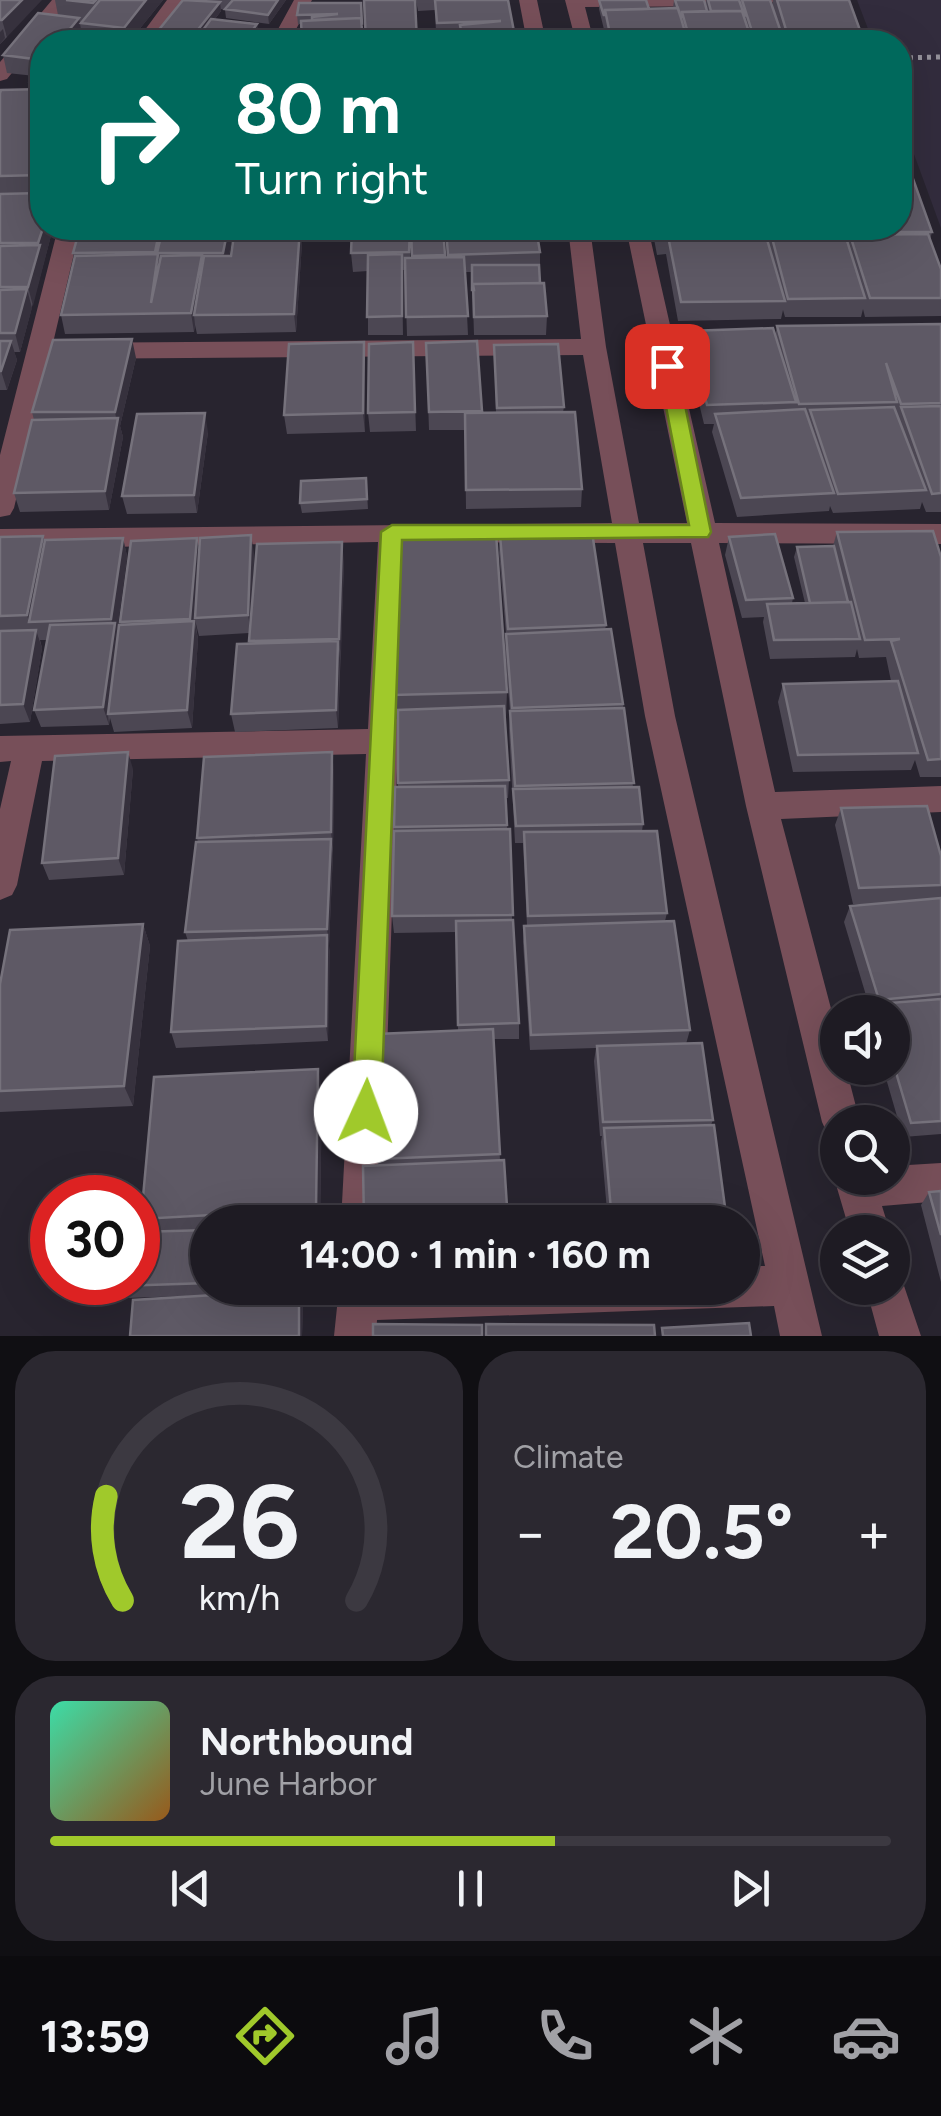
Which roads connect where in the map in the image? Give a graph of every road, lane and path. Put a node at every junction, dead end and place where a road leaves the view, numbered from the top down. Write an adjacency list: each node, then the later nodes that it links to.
1 (62, 0): 7 (street)
2 (177, 0): 8 (street)
3 (303, 0): 9 (street)
4 (528, 0): 10 (street)
5 (767, 0): 6 (street)
6 (574, 1): 11 (street)
7 (37, 30)
8 (154, 30)
9 (287, 30)
10 (535, 30)
11 (582, 30)
12 (30, 39): 15 (street)
13 (941, 57): 14 (path)
14 (912, 58)
15 (0, 75)
16 (66, 240): 20 (street)
17 (581, 240): 19 (street)
18 (641, 240): 23 (street)
19 (594, 347): 20 (street); 24 (street)
20 (40, 352): 21 (street)
21 (0, 508)
22 (392, 532): 24 (street); 26 (street); 27 (street)
23 (700, 532): 24 (street); 25 (street); 30 (street)
24 (625, 533): 36 (street)
25 (941, 534)
26 (0, 539)
27 (382, 741): 28 (street); 35 (street)
28 (14, 749): 31 (street)
29 (941, 800): 30 (street)
30 (762, 806): 32 (street)
31 (0, 885)
32 (837, 1105)
33 (910, 1182): 34 (street)
34 (941, 1182)
35 (362, 1205)
36 (790, 1285): 38 (street); 39 (street)
37 (891, 1305): 40 (street)
38 (357, 1308)
39 (801, 1336)
40 (900, 1336)

